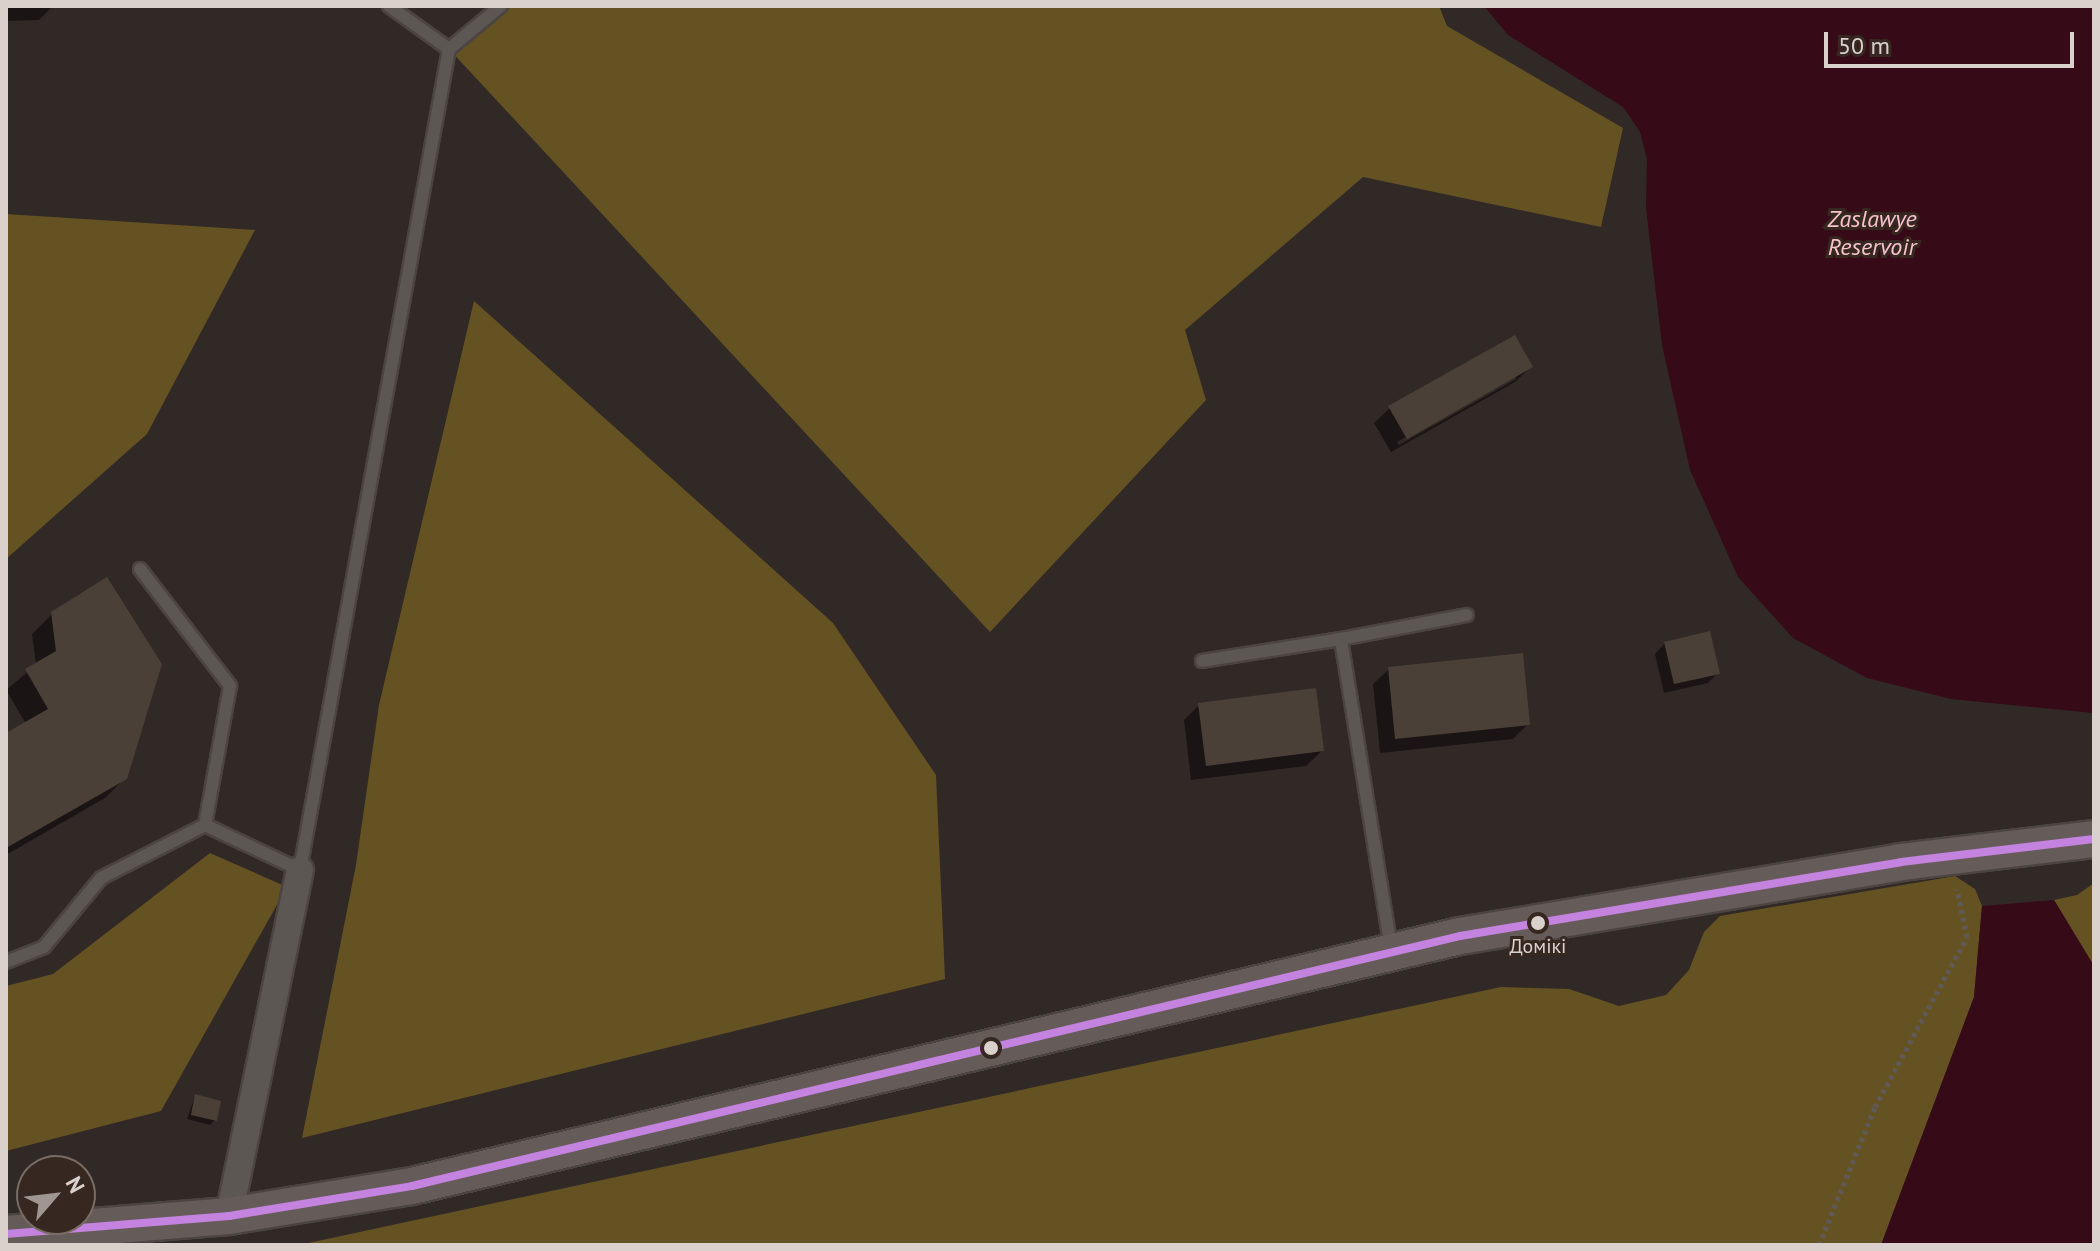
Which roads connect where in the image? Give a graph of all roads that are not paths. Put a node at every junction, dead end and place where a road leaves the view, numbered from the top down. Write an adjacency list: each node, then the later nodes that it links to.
1 (389, 6): 3 (lane)
2 (501, 6): 3 (lane)
3 (449, 49): 10 (lane)
4 (140, 569): 8 (lane)
5 (1467, 615): 6 (lane)
6 (1341, 639): 7 (lane); 11 (lane)
7 (1202, 661)
8 (205, 825): 10 (lane); 12 (lane)
9 (2094, 839): 11 (street)
10 (300, 870): 13 (street)
11 (1391, 953): 13 (street)
12 (6, 962)
13 (229, 1216): 14 (street)
14 (6, 1234)

